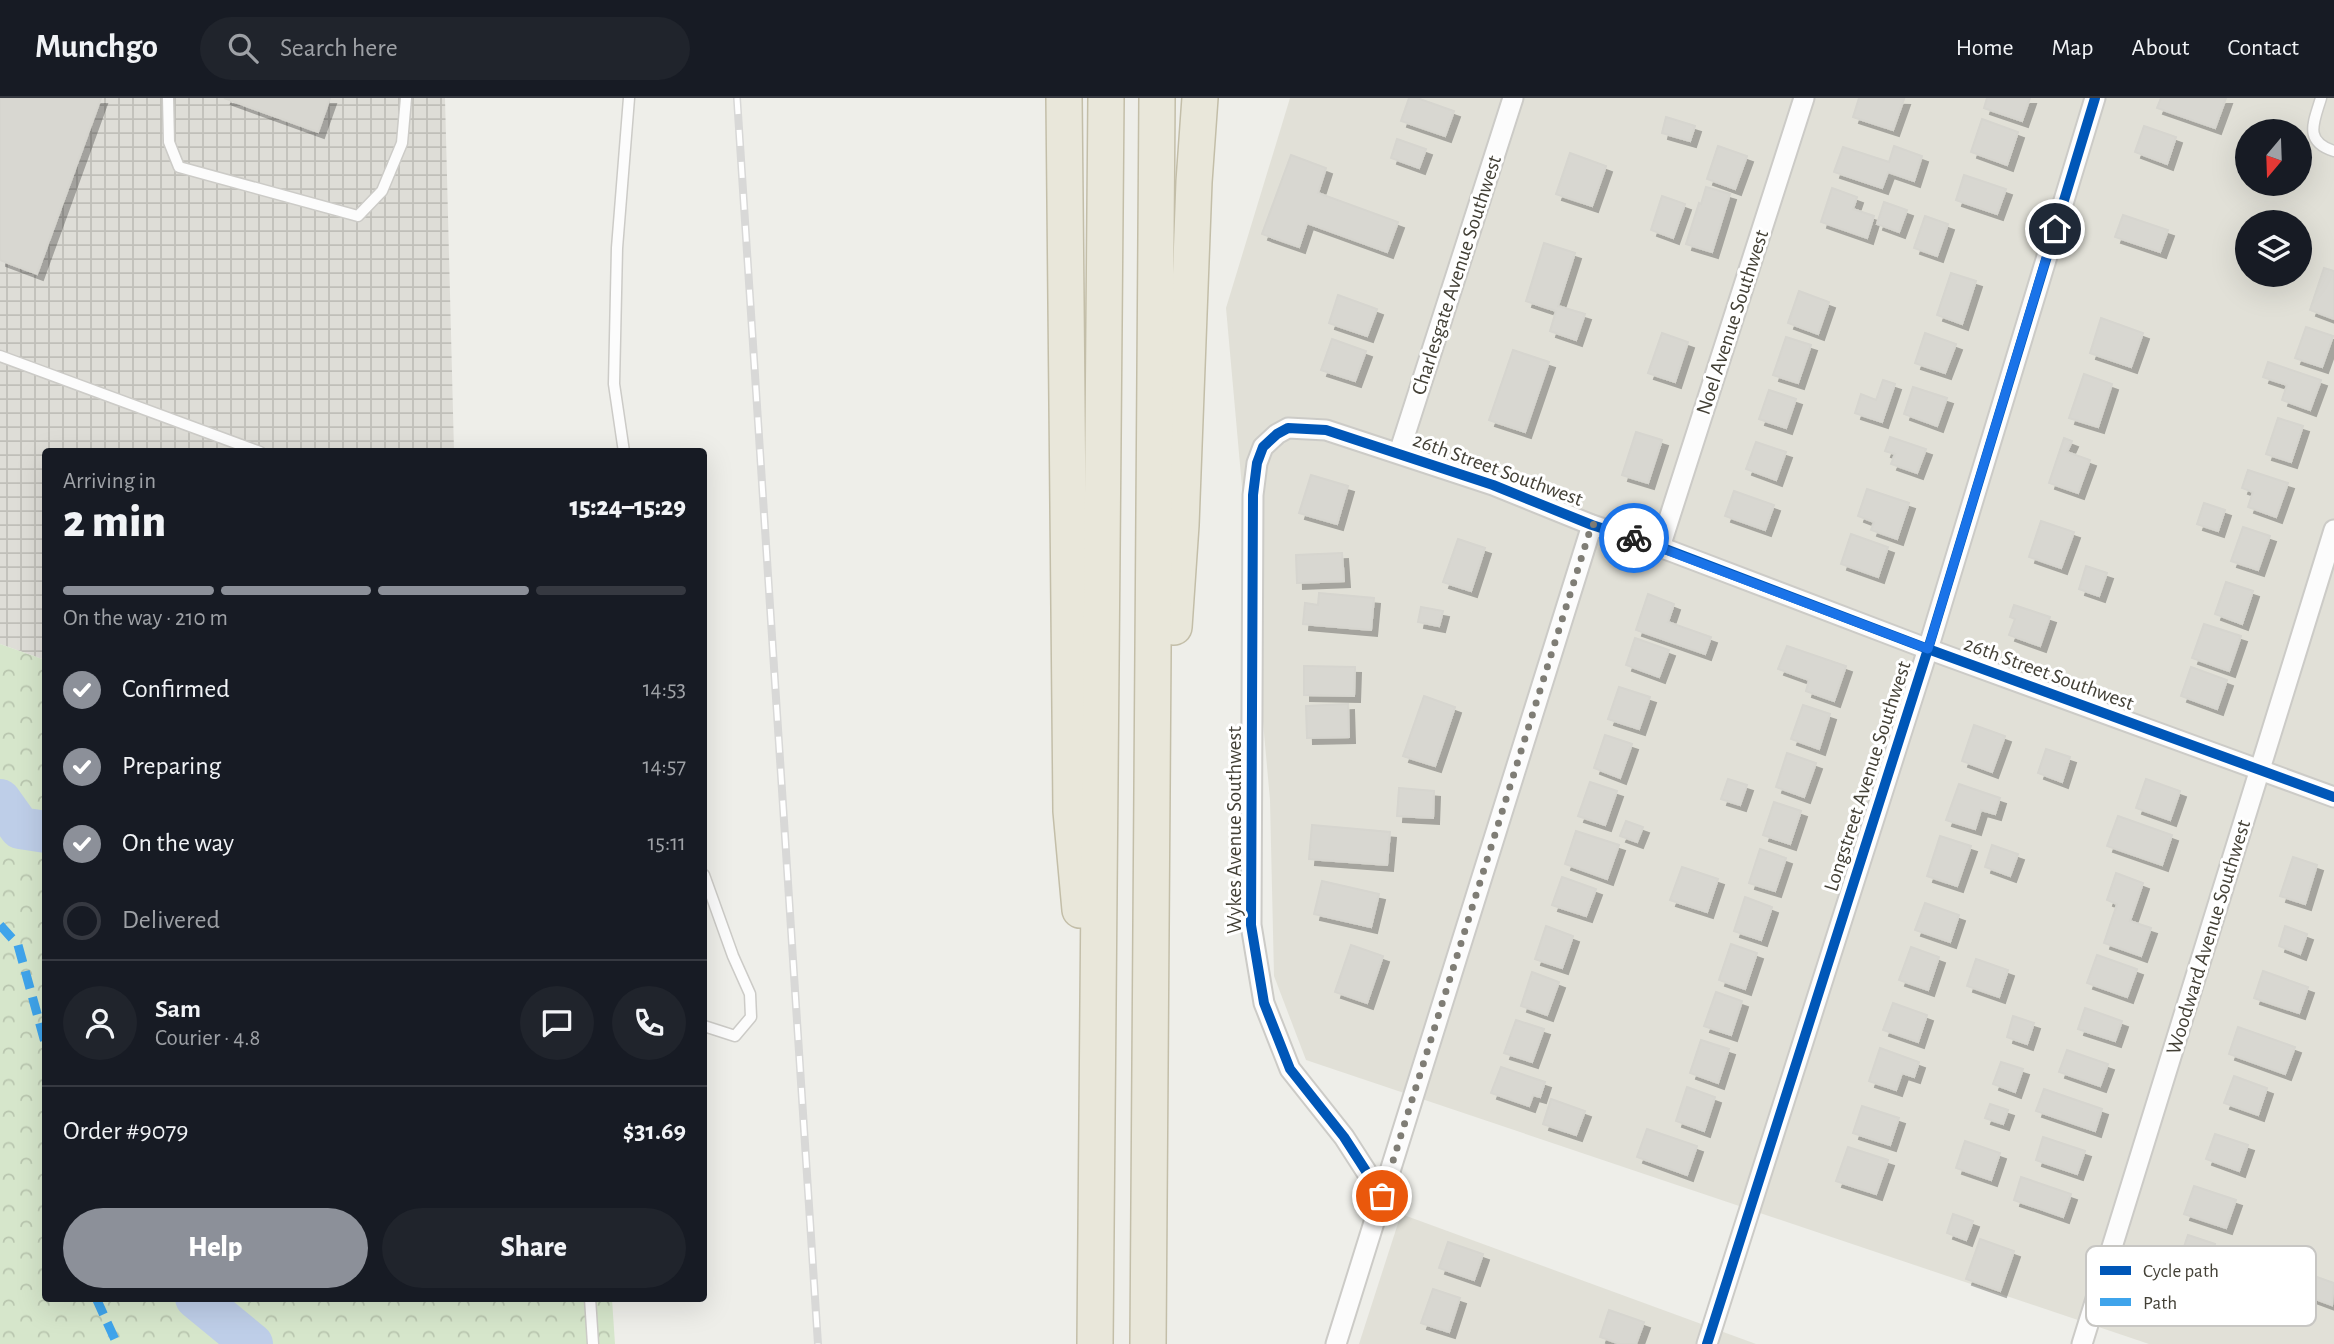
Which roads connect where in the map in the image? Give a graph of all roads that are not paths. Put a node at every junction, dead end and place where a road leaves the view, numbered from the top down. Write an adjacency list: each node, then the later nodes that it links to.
1 (168, 98): 2 (lane)
2 (406, 98)
3 (629, 98): 16 (lane)
4 (1064, 98): 27 (highway)
5 (1106, 98): 27 (highway)
6 (1157, 98): 25 (highway)
7 (1200, 98): 25 (highway)
8 (1513, 98): 17 (street, Charlesgate Avenue Southwest)
9 (1804, 98): 20 (street, Noel Avenue Southwest)
10 (2095, 98): 21 (street, Longstreet Avenue Southwest)
11 (2321, 98): 12 (lane)
12 (2334, 150)
13 (0, 356): 15 (lane)
14 (1277, 434): 17 (street, 26th Street Southwest); 28 (street, Wykes Avenue Southwest)
15 (249, 448)
16 (623, 448)
17 (1399, 453): 18 (street, 26th Street Southwest)
18 (1592, 524): 20 (street, 26th Street Southwest); 28 (street)
19 (2334, 530): 22 (street, Woodward Avenue Southwest)
20 (1660, 547): 21 (street, 26th Street Southwest)
21 (1928, 649): 22 (street, 26th Street Southwest); 36 (street, Longstreet Avenue Southwest)
22 (2260, 771): 23 (street, 26th Street Southwest); 29 (street, Woodward Avenue Southwest)
23 (2334, 797)
24 (707, 882): 26 (lane)
25 (1151, 990): 34 (highway)
26 (707, 1027)
27 (1098, 1074): 33 (highway)
28 (1382, 1196): 35 (street)
29 (2112, 1246)
30 (590, 1302): 32 (lane)
31 (2088, 1326): 37 (street, Woodward Avenue Southwest)
32 (593, 1344)
33 (1095, 1344)
34 (1148, 1344)
35 (1336, 1344)
36 (1707, 1344)
37 (2082, 1344)

